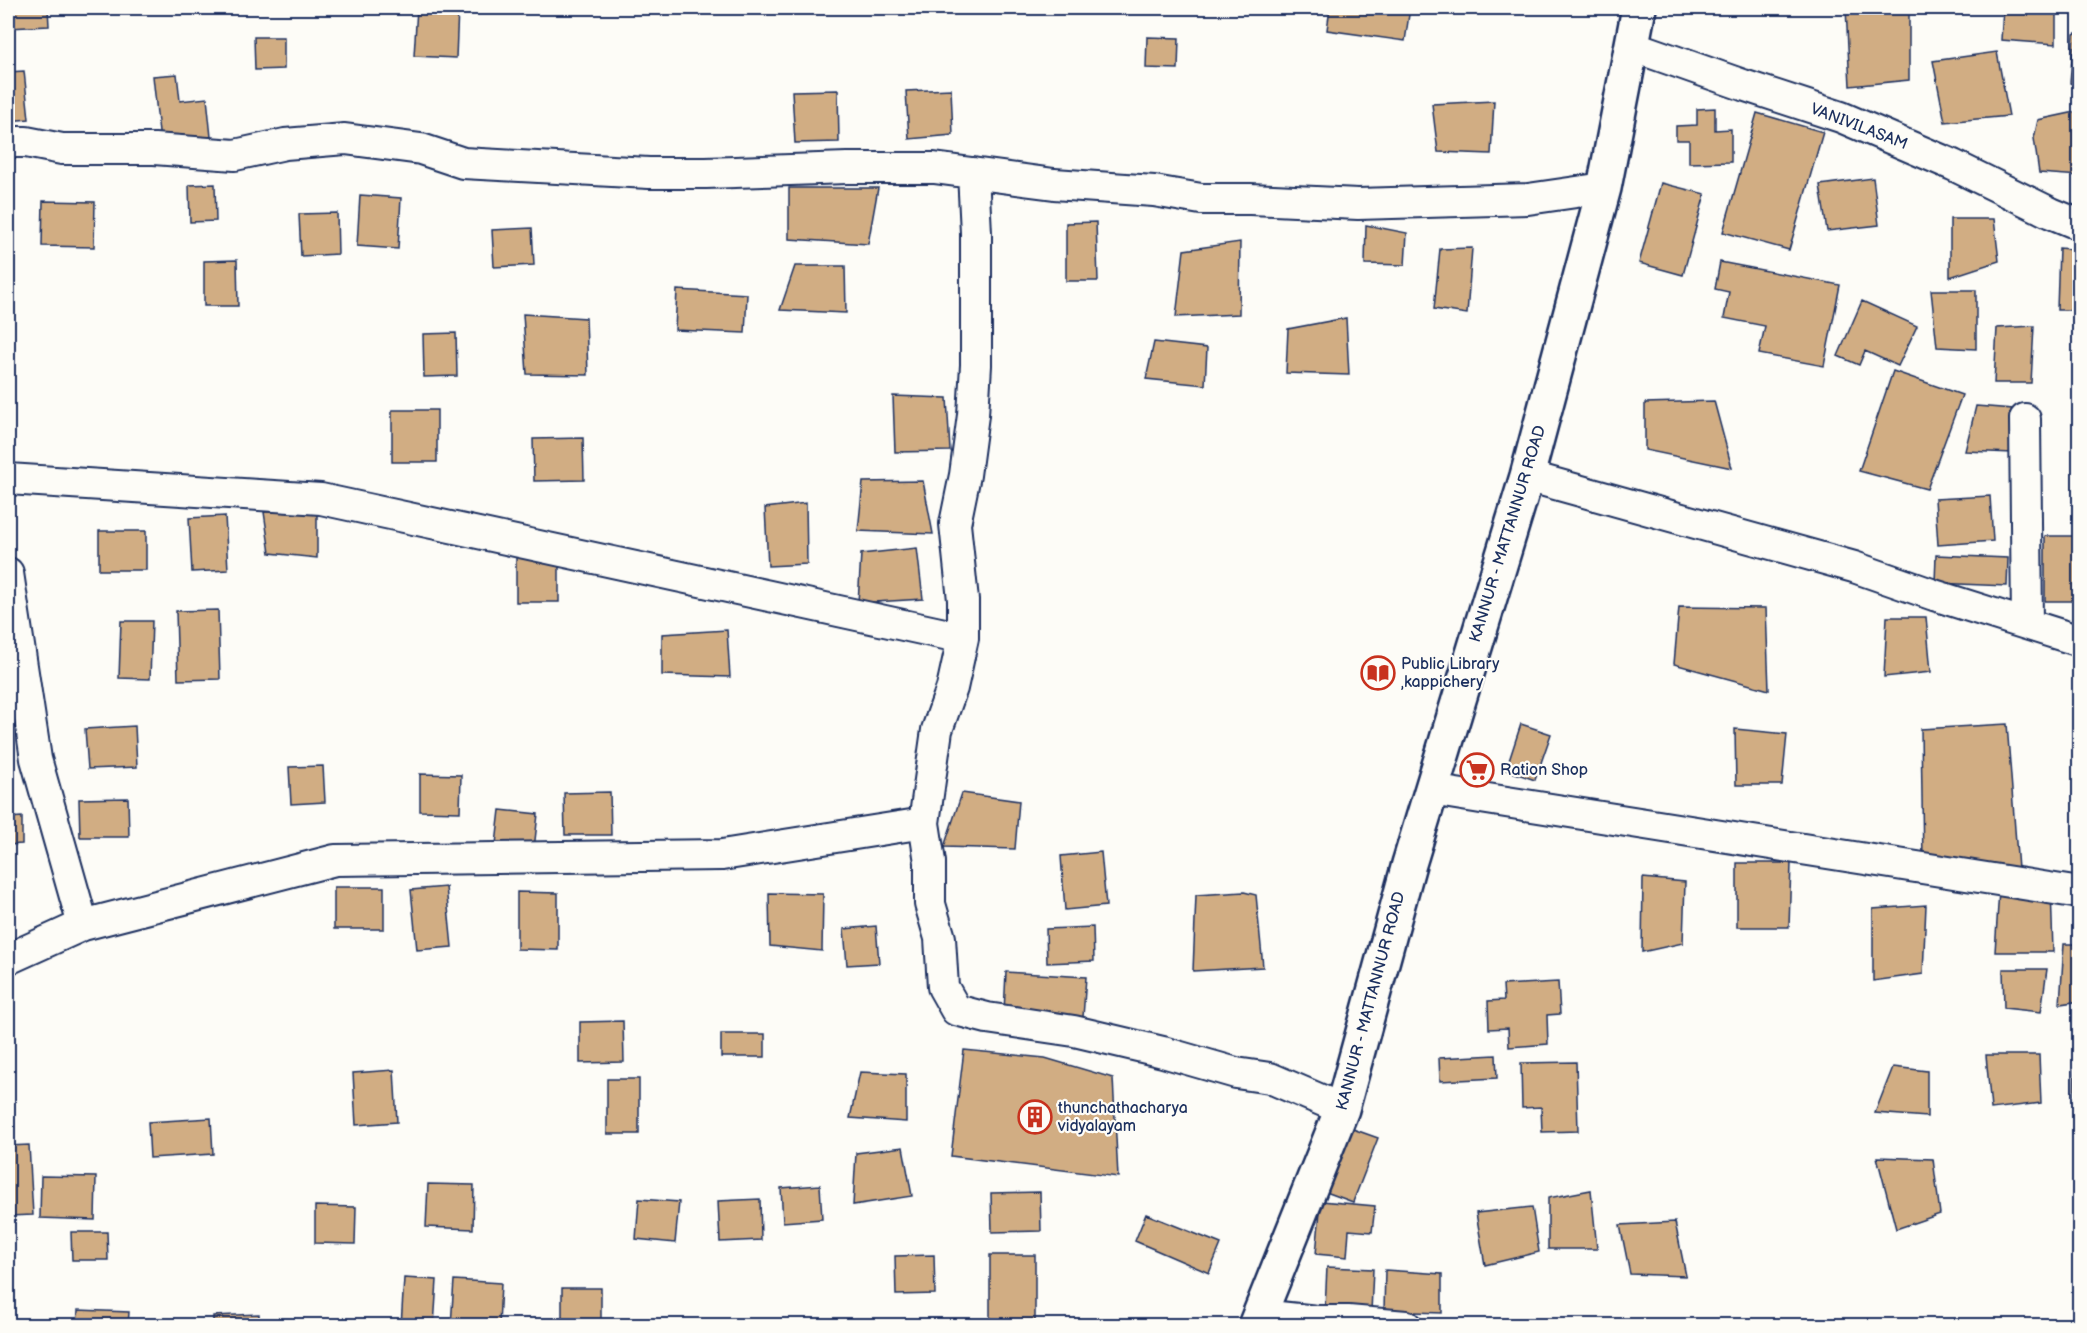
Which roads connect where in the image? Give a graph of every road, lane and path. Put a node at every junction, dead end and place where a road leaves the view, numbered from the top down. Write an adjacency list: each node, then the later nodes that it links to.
1 (1639, 8): 2 (main road, KANNUR - MATTANNUR ROAD)
2 (1632, 46): 5 (main road, KANNUR - MATTANNUR ROAD); 6 (street, VANIVILASAM)
3 (8, 142): 4 (street)
4 (973, 173): 5 (street); 12 (street)
5 (1604, 189): 8 (main road, KANNUR - MATTANNUR ROAD)
6 (2079, 225)
7 (2025, 419): 11 (street)
8 (1527, 476): 11 (street); 14 (main road, KANNUR - MATTANNUR ROAD)
9 (8, 479): 12 (street)
10 (8, 573): 17 (street)
11 (2027, 624): 13 (street)
12 (963, 638): 15 (street)
13 (2079, 641)
14 (1431, 790): 16 (street); 19 (main road, KANNUR - MATTANNUR ROAD)
15 (924, 823): 17 (street); 19 (street)
16 (2079, 892)
17 (83, 925): 18 (street)
18 (8, 959)
19 (1342, 1108): 20 (main road, KANNUR - MATTANNUR ROAD)
20 (1258, 1320): 21 (street)
21 (1406, 1326)

